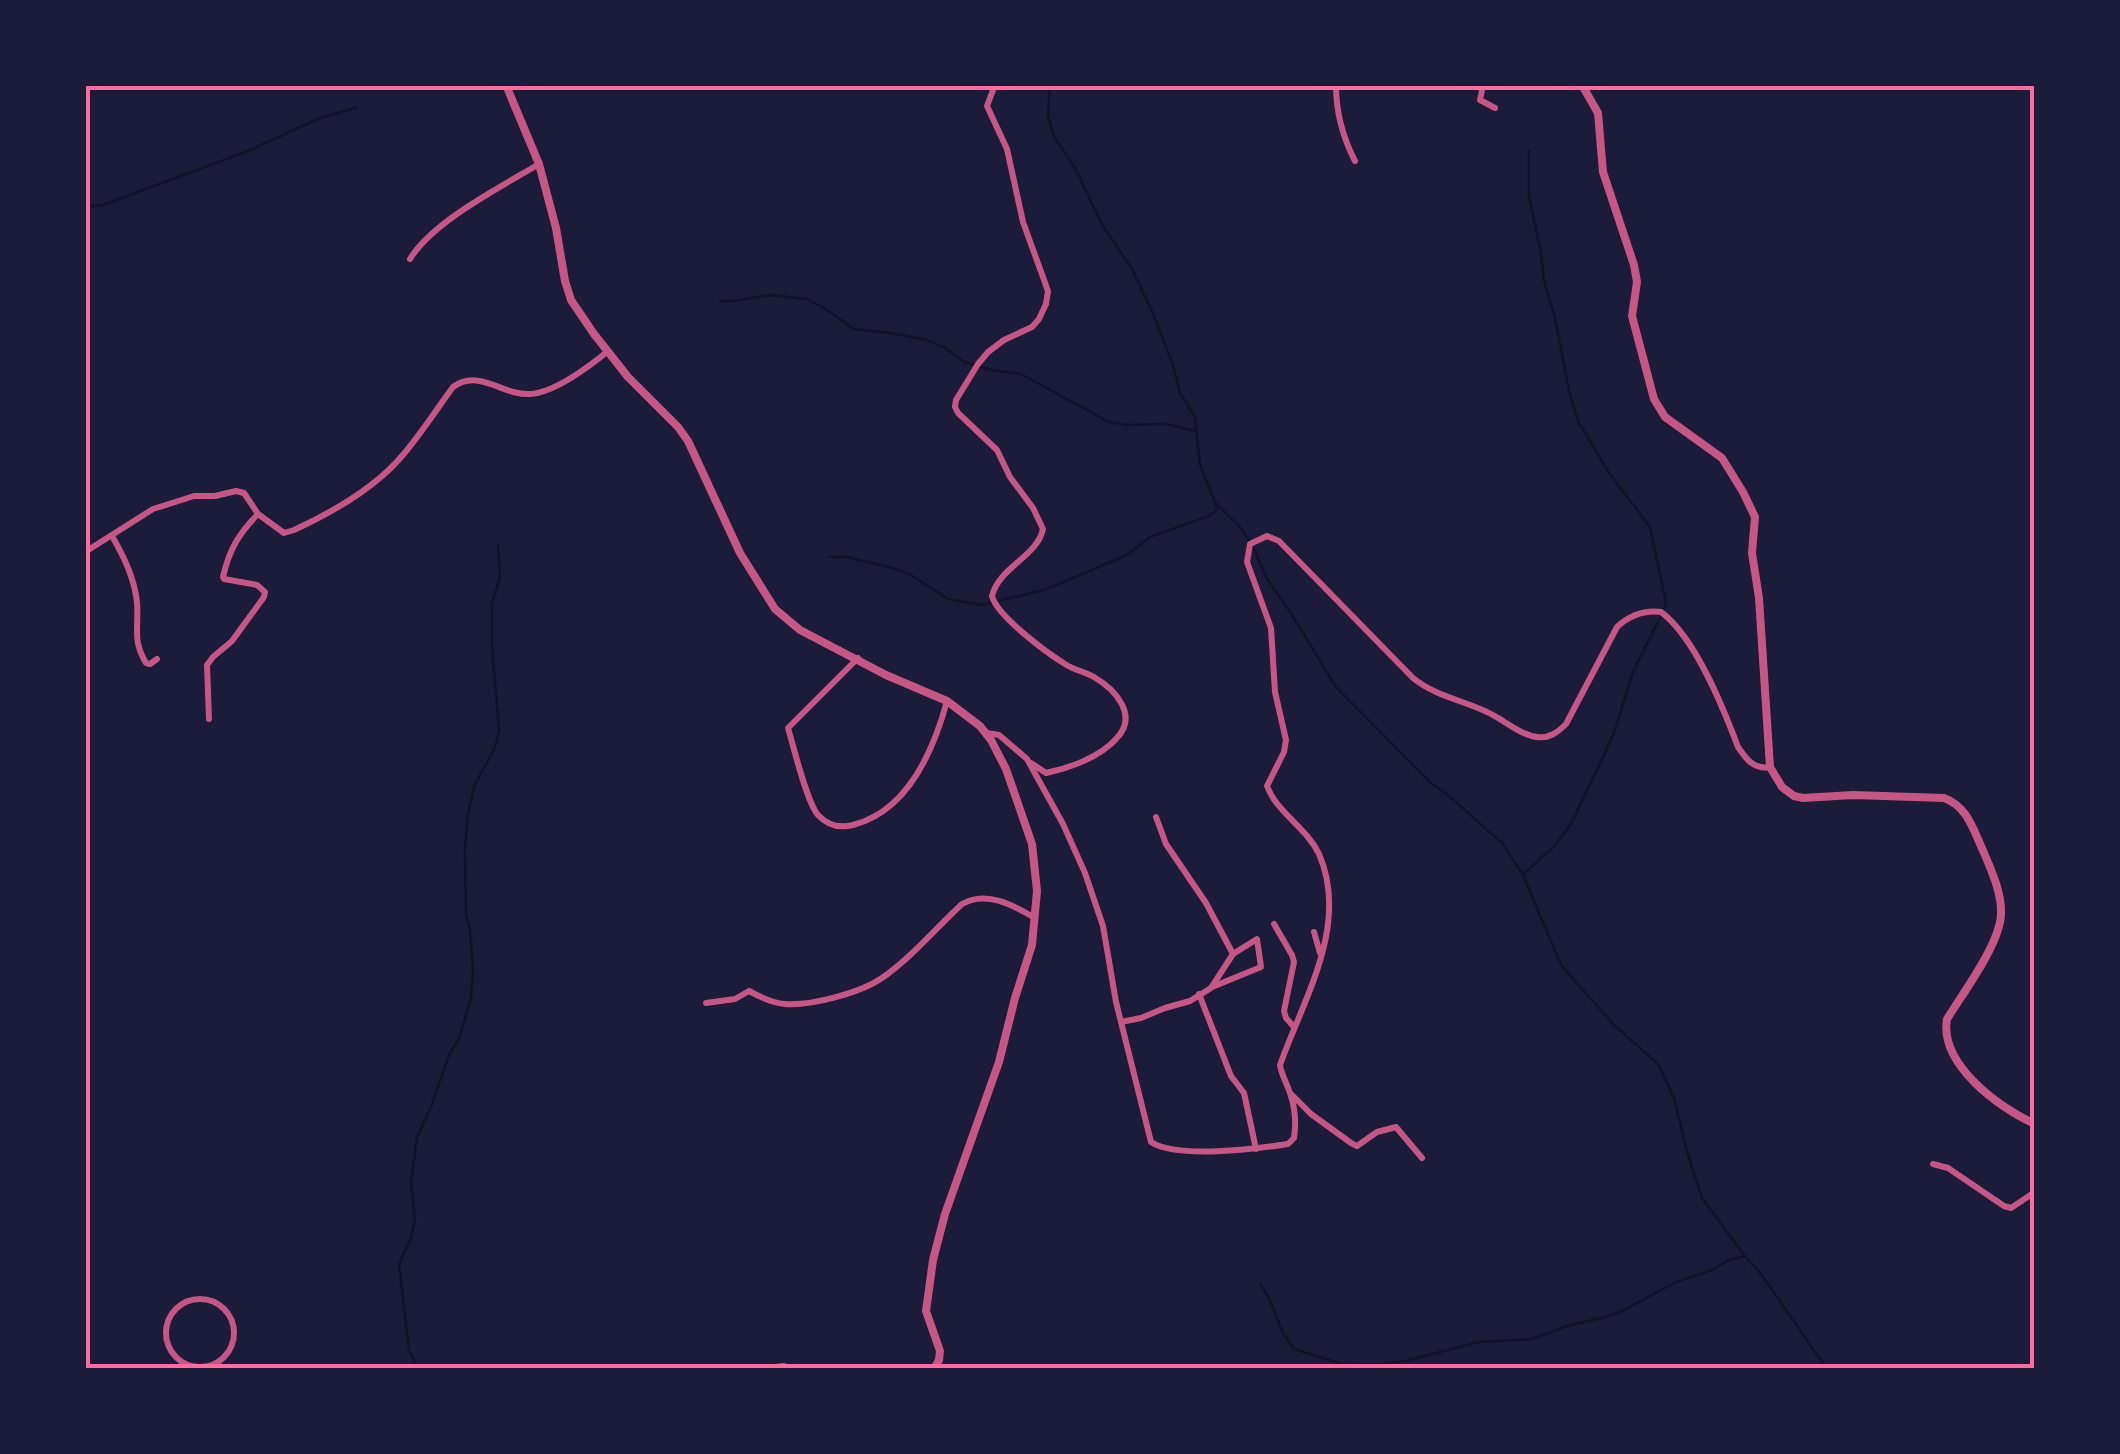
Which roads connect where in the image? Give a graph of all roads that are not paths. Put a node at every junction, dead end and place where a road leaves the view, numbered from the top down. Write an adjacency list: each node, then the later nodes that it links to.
1 (506, 85): 8 (street)
2 (995, 85): 19 (street)
3 (1336, 85): 7 (street)
4 (1482, 85): 6 (street)
5 (1582, 85): 20 (street)
6 (1495, 108)
7 (1354, 161)
8 (539, 164): 9 (street); 10 (street)
9 (410, 258)
10 (608, 352): 11 (street); 14 (street)
11 (258, 514): 12 (street); 17 (street)
12 (112, 536): 13 (street); 15 (street)
13 (85, 552)
14 (858, 658): 16 (street); 16 (street)
15 (158, 659)
16 (947, 701): 18 (street)
17 (208, 719)
18 (987, 733): 19 (street); 22 (street)
19 (1026, 759): 30 (street)
20 (1770, 767): 26 (street); 33 (street)
21 (1156, 817): 25 (street)
22 (1036, 918): 29 (street); 41 (street)
23 (1274, 924): 31 (street)
24 (1314, 932): 26 (street)
25 (1233, 954): 27 (street); 27 (street)
26 (1321, 959): 31 (street)
27 (1211, 988): 28 (street)
28 (1200, 994): 30 (street); 34 (street)
29 (706, 1004)
30 (1121, 1022): 34 (street)
31 (1294, 1027): 32 (street)
32 (1291, 1094): 34 (street); 35 (street)
33 (2035, 1124)
34 (1256, 1149)
35 (1422, 1158)
36 (1933, 1164): 37 (street)
37 (2035, 1192)
38 (210, 1367): 38 (street)
39 (757, 1369): 40 (street)
40 (790, 1369)
41 (934, 1369)

